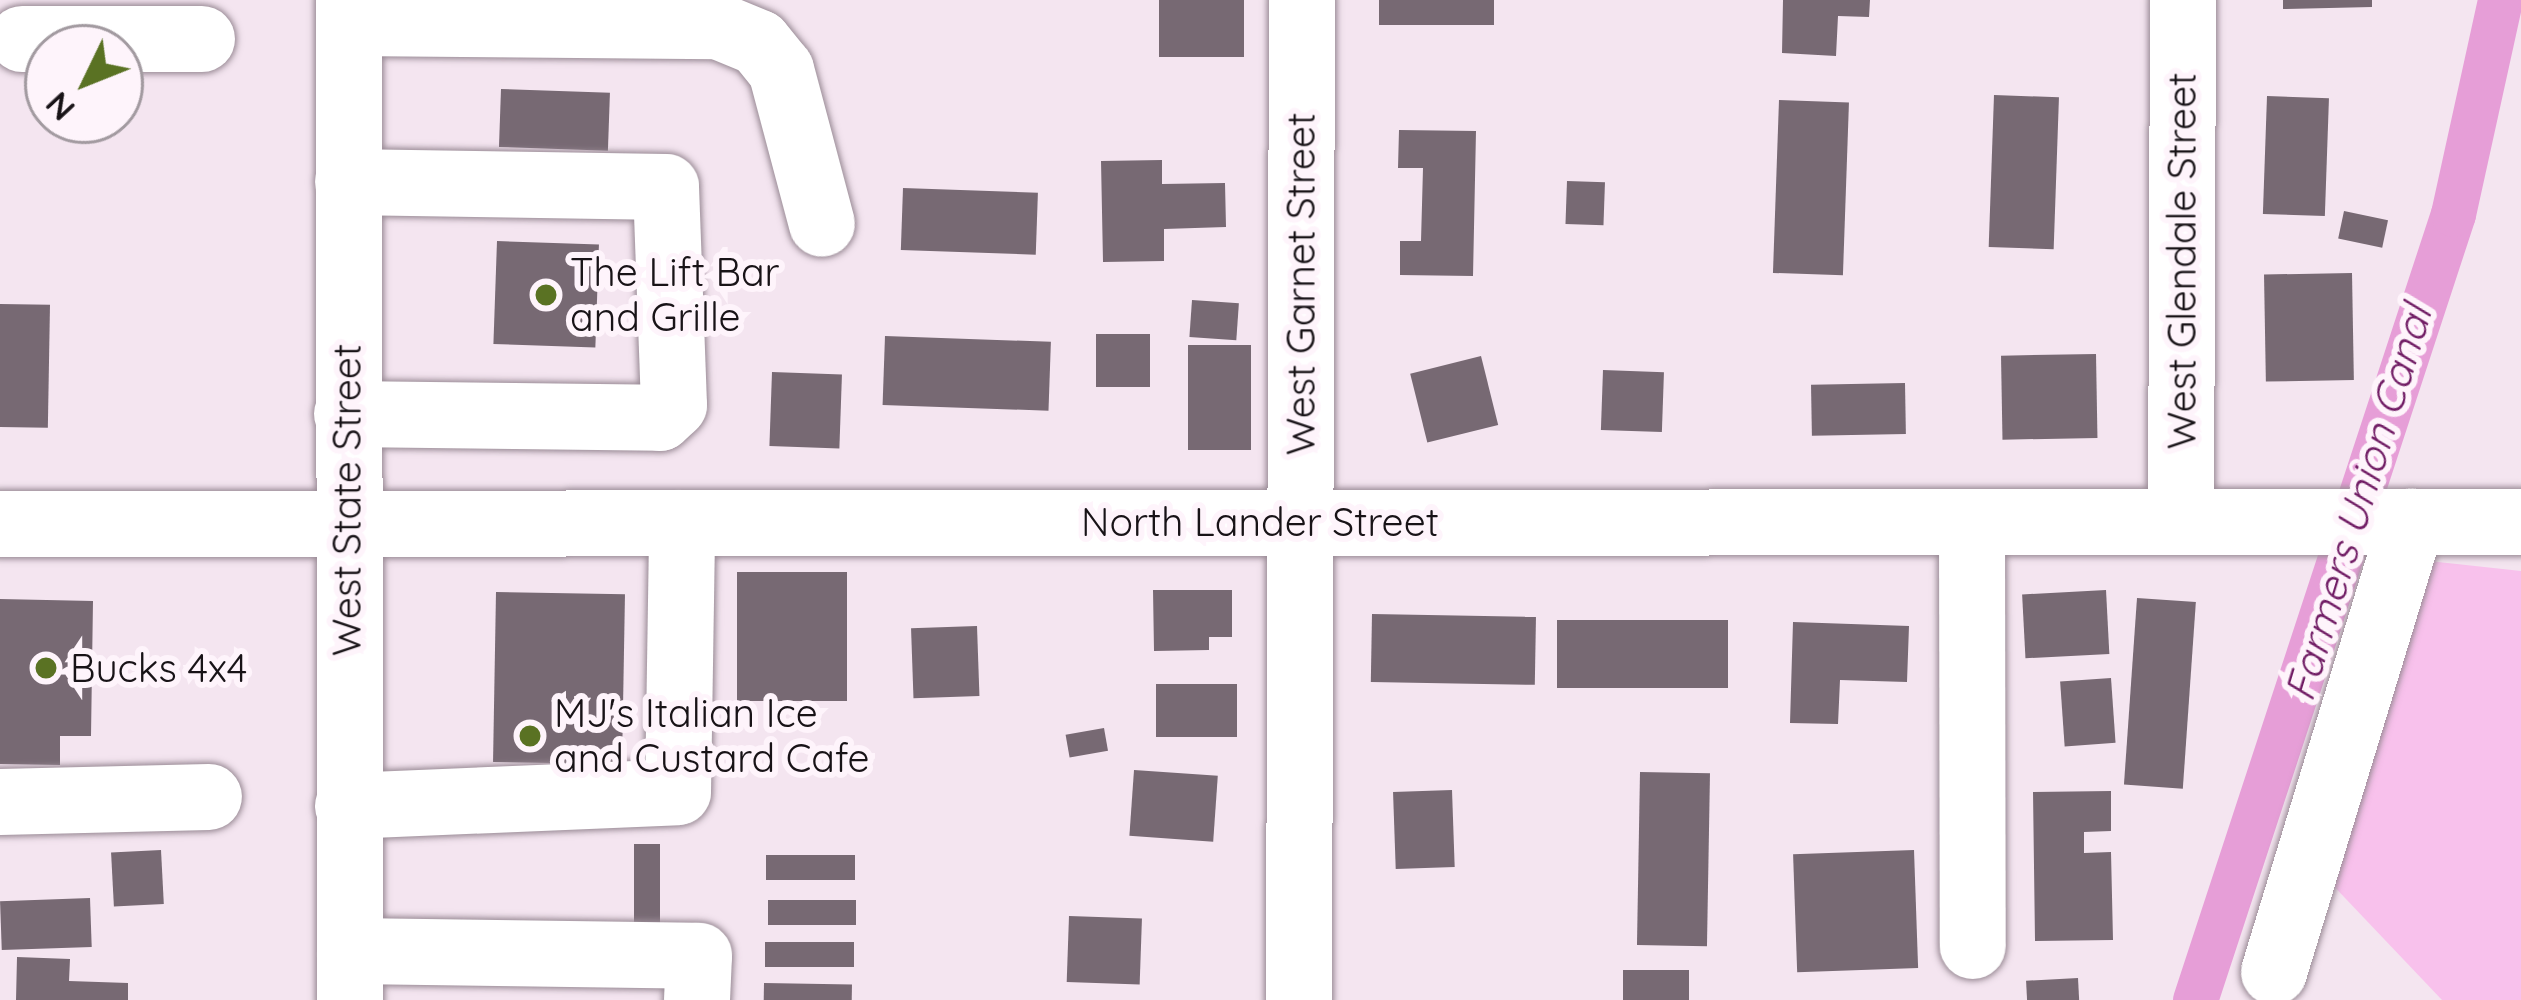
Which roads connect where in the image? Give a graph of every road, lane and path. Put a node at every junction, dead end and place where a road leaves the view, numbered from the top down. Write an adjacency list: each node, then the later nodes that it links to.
1 (1302, 0): 10 (street, West Garnet Street)
2 (2183, 0): 12 (street, West Glendale Street)
3 (350, 11): 6 (street, West State Street); 7 (street)
4 (22, 39): 5 (street)
5 (202, 39)
6 (347, 182): 8 (street, West State Street); 9 (street)
7 (822, 224)
8 (347, 414): 9 (street); 15 (street, West State Street)
9 (633, 418): 16 (street)
10 (1300, 522): 11 (street, North Lander Street); 16 (street, North Lander Street); 25 (street, West Garnet Street)
11 (1972, 522): 12 (street, North Lander Street); 21 (street)
12 (2181, 522): 13 (street, North Lander Street)
13 (2370, 522): 14 (street, North Lander Street); 22 (street)
14 (2521, 522)
15 (346, 523): 16 (street, North Lander Street); 17 (street, North Lander Street); 20 (street, West State Street)
16 (652, 523): 20 (street)
17 (0, 524)
18 (209, 797): 19 (street)
19 (0, 802)
20 (349, 806): 23 (street, West State Street)
21 (1973, 946)
22 (2274, 972)
23 (350, 975): 24 (street)
24 (698, 1000)
25 (1298, 1000)

